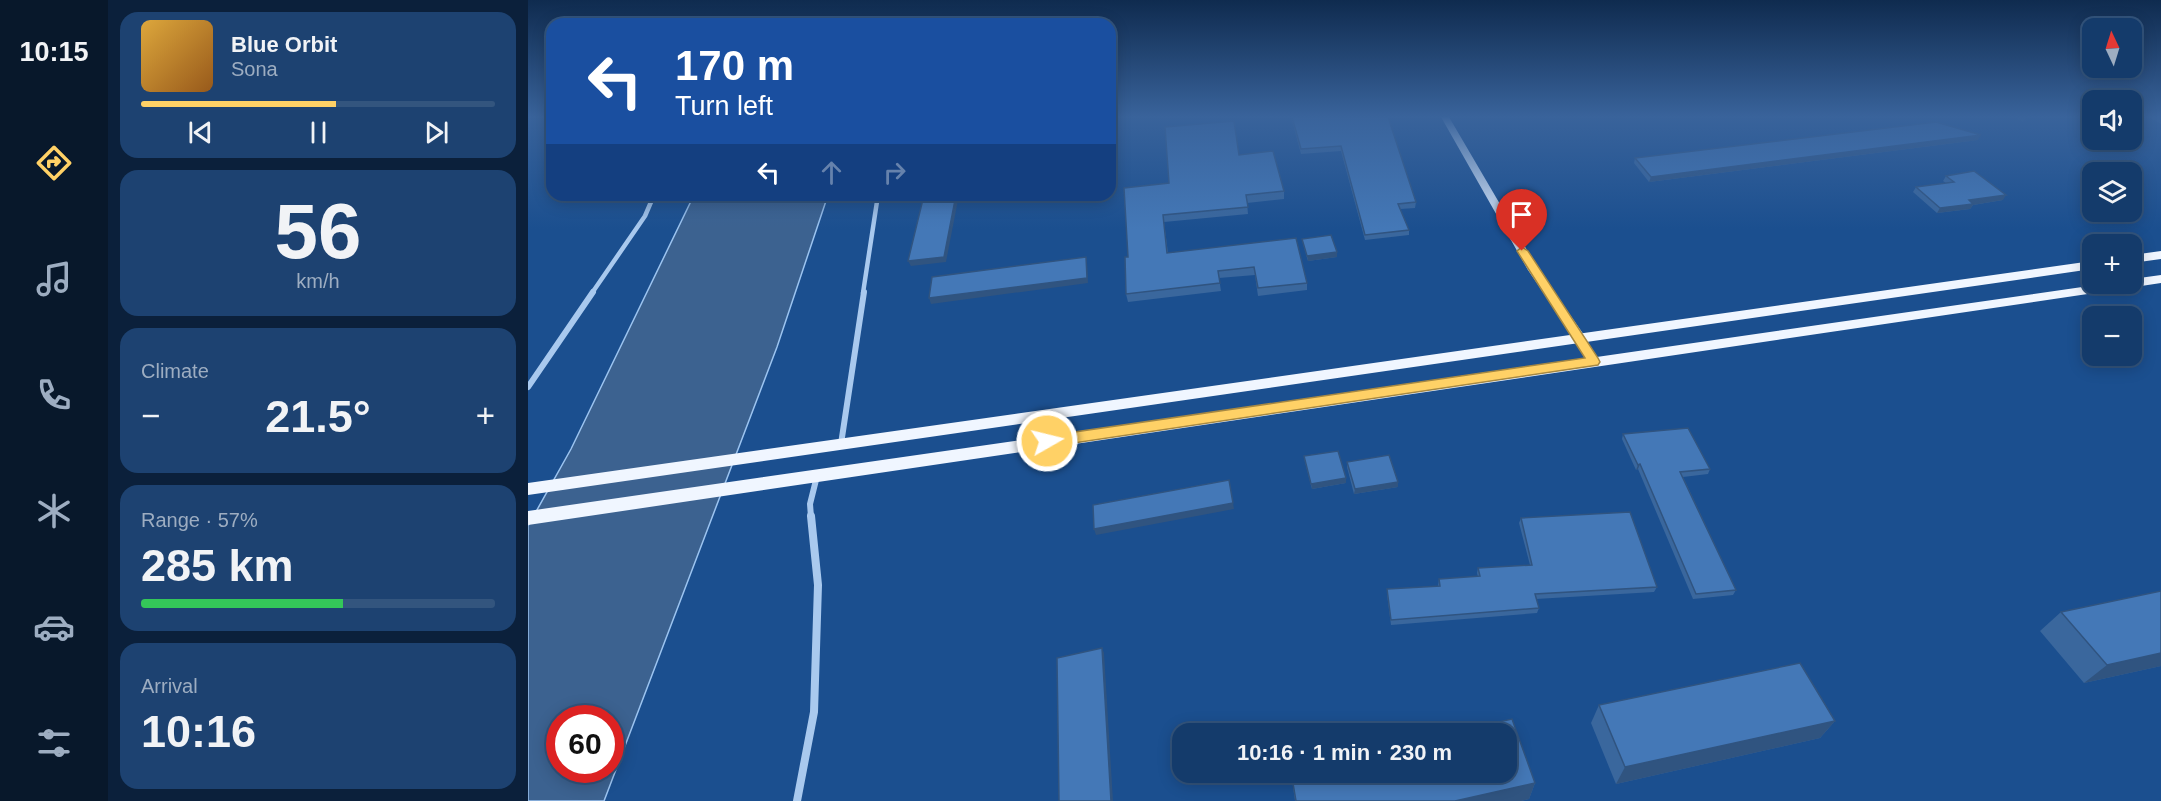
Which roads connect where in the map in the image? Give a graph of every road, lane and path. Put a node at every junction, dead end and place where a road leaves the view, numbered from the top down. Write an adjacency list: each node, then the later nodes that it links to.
1 (1466, 154): 10 (main road)
2 (651, 201): 12 (street)
3 (877, 201): 13 (street)
4 (2161, 255): 5 (main road)
5 (2142, 258)
6 (2082, 266): 10 (main road)
7 (2161, 279): 8 (main road)
8 (2142, 281)
9 (2082, 290): 11 (main road)
10 (1580, 338): 11 (main road); 13 (main road)
11 (1593, 362): 14 (main road)
12 (528, 387)
13 (841, 444): 15 (main road)
14 (811, 476): 16 (main road); 17 (street)
15 (528, 489)
16 (528, 518)
17 (797, 801)

